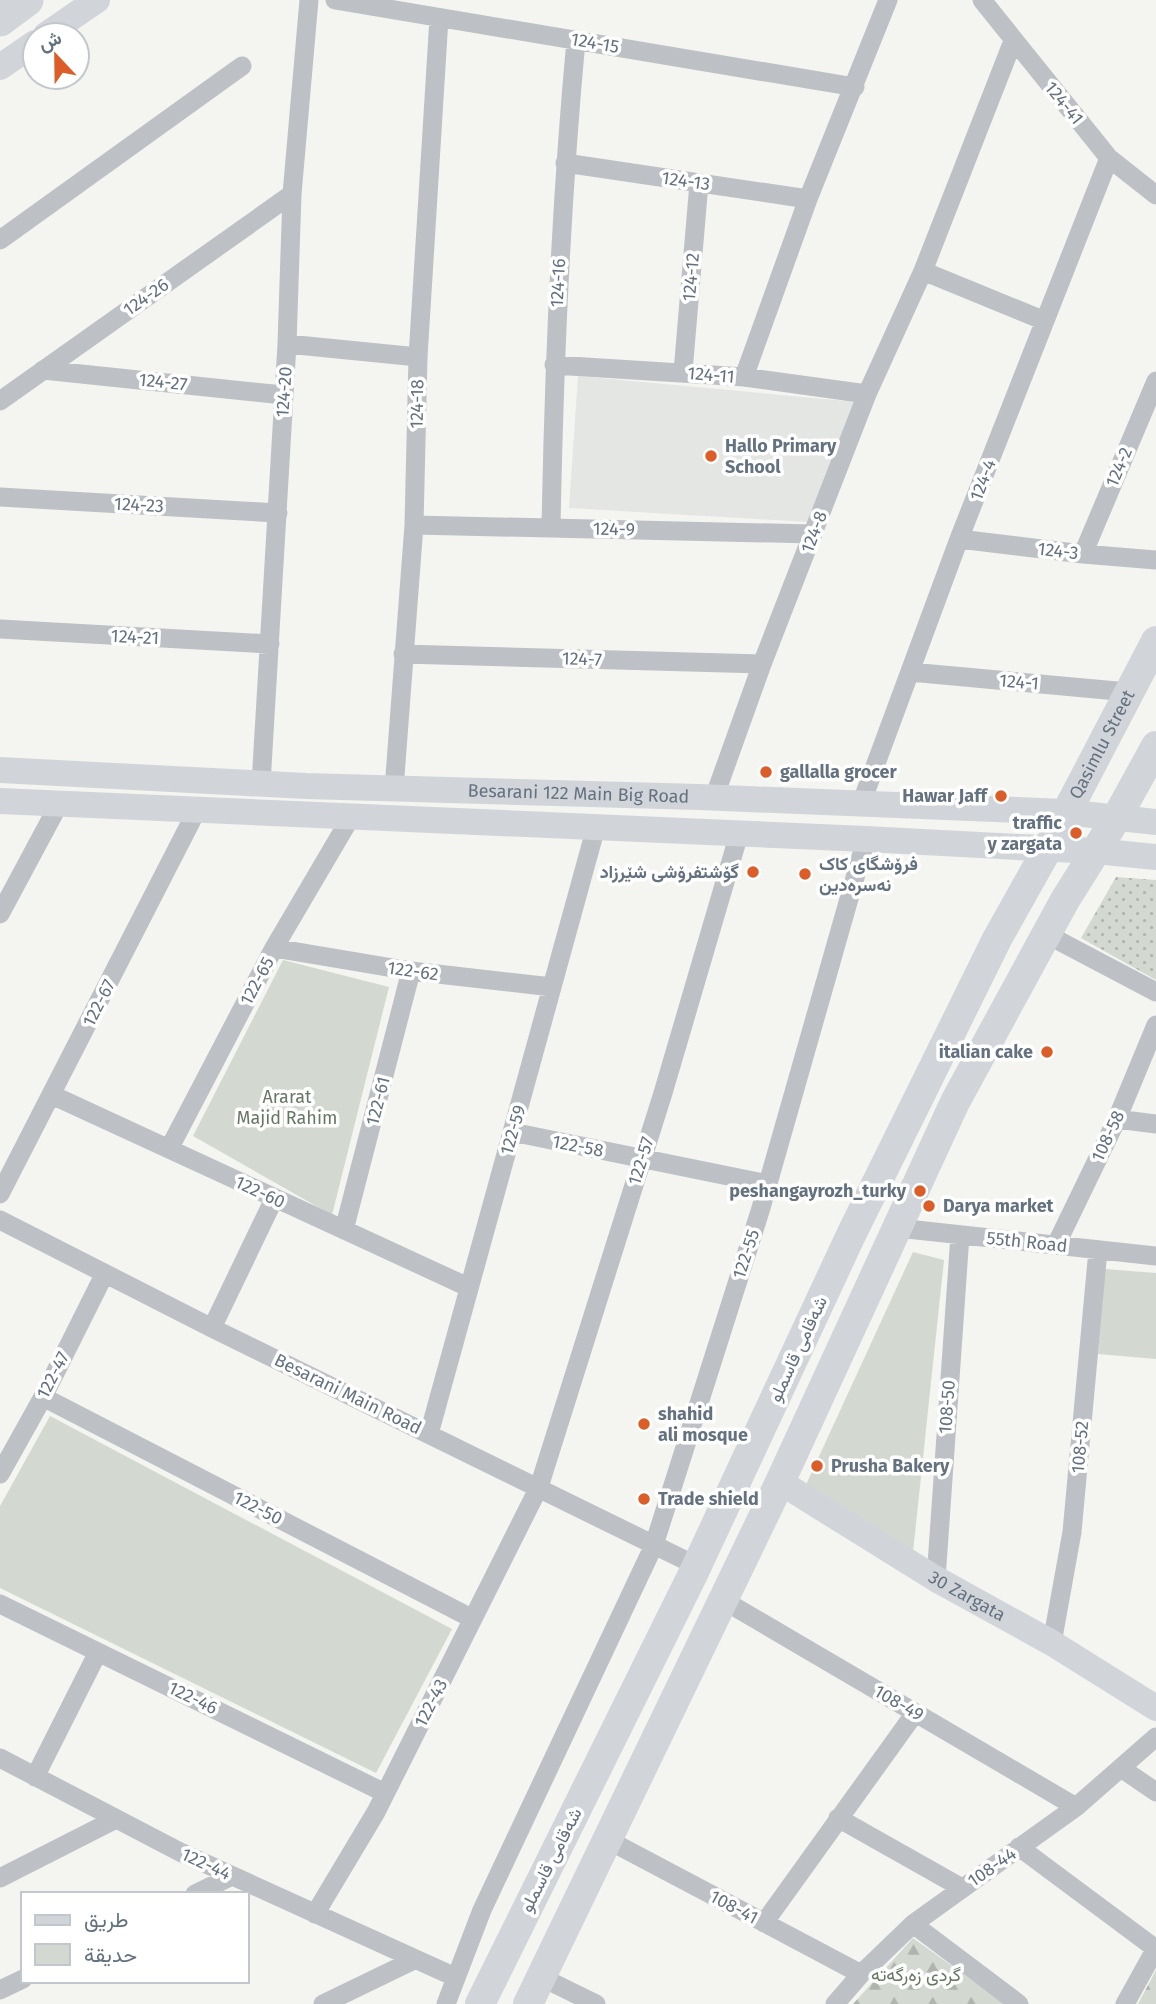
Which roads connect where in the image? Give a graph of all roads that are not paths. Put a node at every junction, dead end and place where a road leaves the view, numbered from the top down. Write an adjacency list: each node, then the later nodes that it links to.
1 (27, 0): 8 (highway)
2 (97, 0): 9 (main road)
3 (309, 0): 20 (street, 124-20)
4 (335, 0): 7 (street, 124-15)
5 (888, 0): 15 (street)
6 (982, 0): 11 (street, 124-41)
7 (439, 18): 10 (street, 124-15); 26 (street, 124-18)
8 (0, 20)
9 (66, 21)
10 (576, 40): 15 (street, 124-15); 17 (street, 124-16)
11 (1013, 41): 16 (street, 124-41); 23 (street, 124-8)
12 (21, 53): 14 (main road)
13 (242, 65): 22 (street)
14 (0, 67)
15 (855, 88): 21 (street)
16 (1109, 158): 19 (street, 124-41); 24 (street, 124-4)
17 (565, 163): 18 (street, 124-13); 27 (street, 124-16)
18 (699, 183): 21 (street, 124-13); 29 (street, 124-12)
19 (1152, 186)
20 (292, 194): 25 (street, 124-20); 28 (street, 124-26)
21 (808, 199): 30 (street)
22 (0, 240)
23 (923, 271): 24 (street); 32 (street, 124-8)
24 (1045, 321): 40 (street, 124-4)
25 (287, 344): 26 (street); 33 (street, 124-20)
26 (418, 357): 37 (street, 124-18)
27 (554, 365): 29 (street, 124-11); 38 (street, 124-16)
28 (43, 370): 33 (street, 124-27); 34 (street, 124-26)
29 (683, 372): 30 (street, 124-11)
30 (744, 377): 32 (street, 124-11)
31 (1156, 381): 41 (street, 124-2)
32 (867, 394): 39 (street, 124-8)
33 (283, 395): 36 (street, 124-20)
34 (0, 401)
35 (0, 498): 36 (street, 124-23)
36 (278, 513): 45 (street, 124-20)
37 (414, 525): 38 (street, 124-9); 46 (street, 124-18)
38 (551, 528): 39 (street, 124-9)
39 (813, 534): 47 (street, 124-8)
40 (959, 539): 41 (street, 124-3); 48 (street, 124-4)
41 (1083, 554): 42 (street, 124-3)
42 (1156, 560)
43 (0, 629): 45 (street, 124-21)
44 (1156, 641): 49 (main road, Qasimlu Street)
45 (270, 644): 52 (street, 124-20)
46 (402, 654): 47 (street, 124-7); 54 (street, 124-18)
47 (762, 664): 55 (street, 124-8)
48 (910, 671): 49 (street, 124-1); 58 (street, 124-4)
49 (1128, 692): 60 (main road, Qasimlu Street)
50 (1156, 746): 63 (main road)
51 (0, 771): 52 (main road, Besarani 122 Main Big Road)
52 (261, 784): 53 (main road, Besarani 122 Main Big Road)
53 (306, 786): 54 (main road, Besarani 122 Main Big Road); 61 (main road)
54 (394, 789): 55 (main road, Besarani 122 Main Big Road)
55 (714, 798): 58 (main road, Besarani 122 Main Big Road)
56 (0, 801): 57 (main road, Besarani 122 Main Big Road)
57 (59, 804): 59 (main road, Besarani 122 Main Big Road); 71 (street)
58 (861, 804): 60 (main road, Besarani 122 Main Big Road)
59 (197, 810): 61 (main road, Besarani 122 Main Big Road); 78 (street, 122-67)
60 (1065, 812): 63 (main road, Besarani 122 Main Big Road); 68 (main road, Qasimlu Street)
61 (304, 815): 62 (main road, Besarani 122 Main Big Road)
62 (351, 817): 65 (main road, Besarani 122 Main Big Road); 73 (street, 122-65)
63 (1117, 817): 64 (main road, Besarani 122 Main Big Road); 69 (main road)
64 (1156, 822)
65 (596, 827): 66 (main road, Besarani 122 Main Big Road); 75 (street, 122-59)
66 (739, 834): 67 (main road, Besarani 122 Main Big Road); 83 (street, 122-57)
67 (866, 839): 68 (main road, Besarani 122 Main Big Road); 84 (street, 122-55)
68 (1048, 848): 69 (main road, Besarani 122 Main Big Road); 103 (main road, شەقامی قاسملو)
69 (1096, 851): 70 (main road, Besarani 122 Main Big Road); 72 (main road)
70 (1156, 857)
71 (0, 914)
72 (1046, 934): 76 (street); 88 (main road)
73 (274, 948): 74 (street, 122-62); 82 (street, 122-65)
74 (411, 971): 75 (street, 122-62); 89 (street, 122-61)
75 (552, 987): 81 (street, 122-59)
76 (1156, 992)
77 (1156, 1025): 79 (street, 108-58)
78 (52, 1095): 82 (street, 122-60); 85 (street, 122-67)
79 (1117, 1119): 80 (street); 91 (street, 108-58)
80 (1156, 1124)
81 (512, 1132): 83 (street, 122-58); 95 (street, 122-59)
82 (169, 1149): 86 (street, 122-60)
83 (642, 1158): 84 (street, 122-58); 101 (street, 122-57)
84 (768, 1184): 102 (street, 122-55)
85 (0, 1195)
86 (274, 1199): 89 (street, 122-60); 96 (street)
87 (0, 1220): 94 (street, Besarani Main Road)
88 (898, 1228): 90 (street, 55th Road); 100 (main road)
89 (344, 1230): 95 (street, 122-60)
90 (960, 1235): 91 (street, 55th Road); 104 (street, 108-50)
91 (1056, 1245): 92 (street, 55th Road)
92 (1098, 1250): 93 (street, 55th Road); 108 (street, 108-52)
93 (1156, 1256)
94 (104, 1275): 96 (street, Besarani Main Road); 97 (street, 122-47)
95 (468, 1287): 98 (street, 122-59)
96 (212, 1328): 98 (street, Besarani Main Road)
97 (43, 1397): 99 (street, 122-47); 107 (street, 122-50)
98 (429, 1434): 101 (street, Besarani Main Road)
99 (0, 1474)
100 (780, 1482): 104 (main road, 30 Zargata); 105 (main road)
101 (539, 1487): 102 (street, Besarani Main Road); 107 (street, 122-43)
102 (654, 1545): 103 (street, Besarani Main Road); 133 (street, 122-55)
103 (697, 1566): 139 (main road, شەقامی قاسملو)
104 (936, 1578): 108 (main road, 30 Zargata)
105 (723, 1600): 111 (street, 108-49); 121 (main road)
106 (0, 1604): 109 (street, 122-46)
107 (473, 1619): 117 (street, 122-43)
108 (1052, 1643): 110 (main road, 30 Zargata)
109 (98, 1652): 115 (street); 117 (street, 122-46)
110 (1156, 1708)
111 (915, 1713): 118 (street, 108-49); 119 (street)
112 (1156, 1737): 114 (street, 108-44)
113 (0, 1758): 115 (street, 122-44)
114 (1121, 1768): 116 (street); 118 (street, 108-44)
115 (35, 1777): 120 (street, 122-44)
116 (1156, 1792)
117 (386, 1793): 127 (street, 122-43)
118 (1076, 1807): 122 (street, 108-44)
119 (838, 1818): 125 (street); 128 (street)
120 (116, 1819): 123 (street, 122-44); 124 (street)
121 (608, 1840): 128 (street, 108-41); 134 (main road)
122 (1019, 1847): 125 (street, 108-44); 130 (street)
123 (232, 1875): 126 (street); 127 (street, 122-44)
124 (0, 1878)
125 (962, 1888): 129 (street, 108-44)
126 (199, 1892)
127 (315, 1914): 131 (street, 122-44)
128 (764, 1923): 132 (street, 108-41)
129 (913, 1924): 132 (street, 108-44); 143 (street)
130 (1156, 1949): 144 (street)
131 (414, 1960): 133 (street, 122-44); 137 (street)
132 (860, 1974): 142 (street, 108-44)
133 (455, 1977): 138 (street, 122-55)
134 (541, 1977): 140 (main road); 141 (street)
135 (21, 1980): 136 (street)
136 (0, 1990)
137 (323, 2004)
138 (446, 2004)
139 (480, 2004)
140 (528, 2004)
141 (596, 2004)
142 (835, 2004)
143 (1019, 2004)
144 (1125, 2004)

